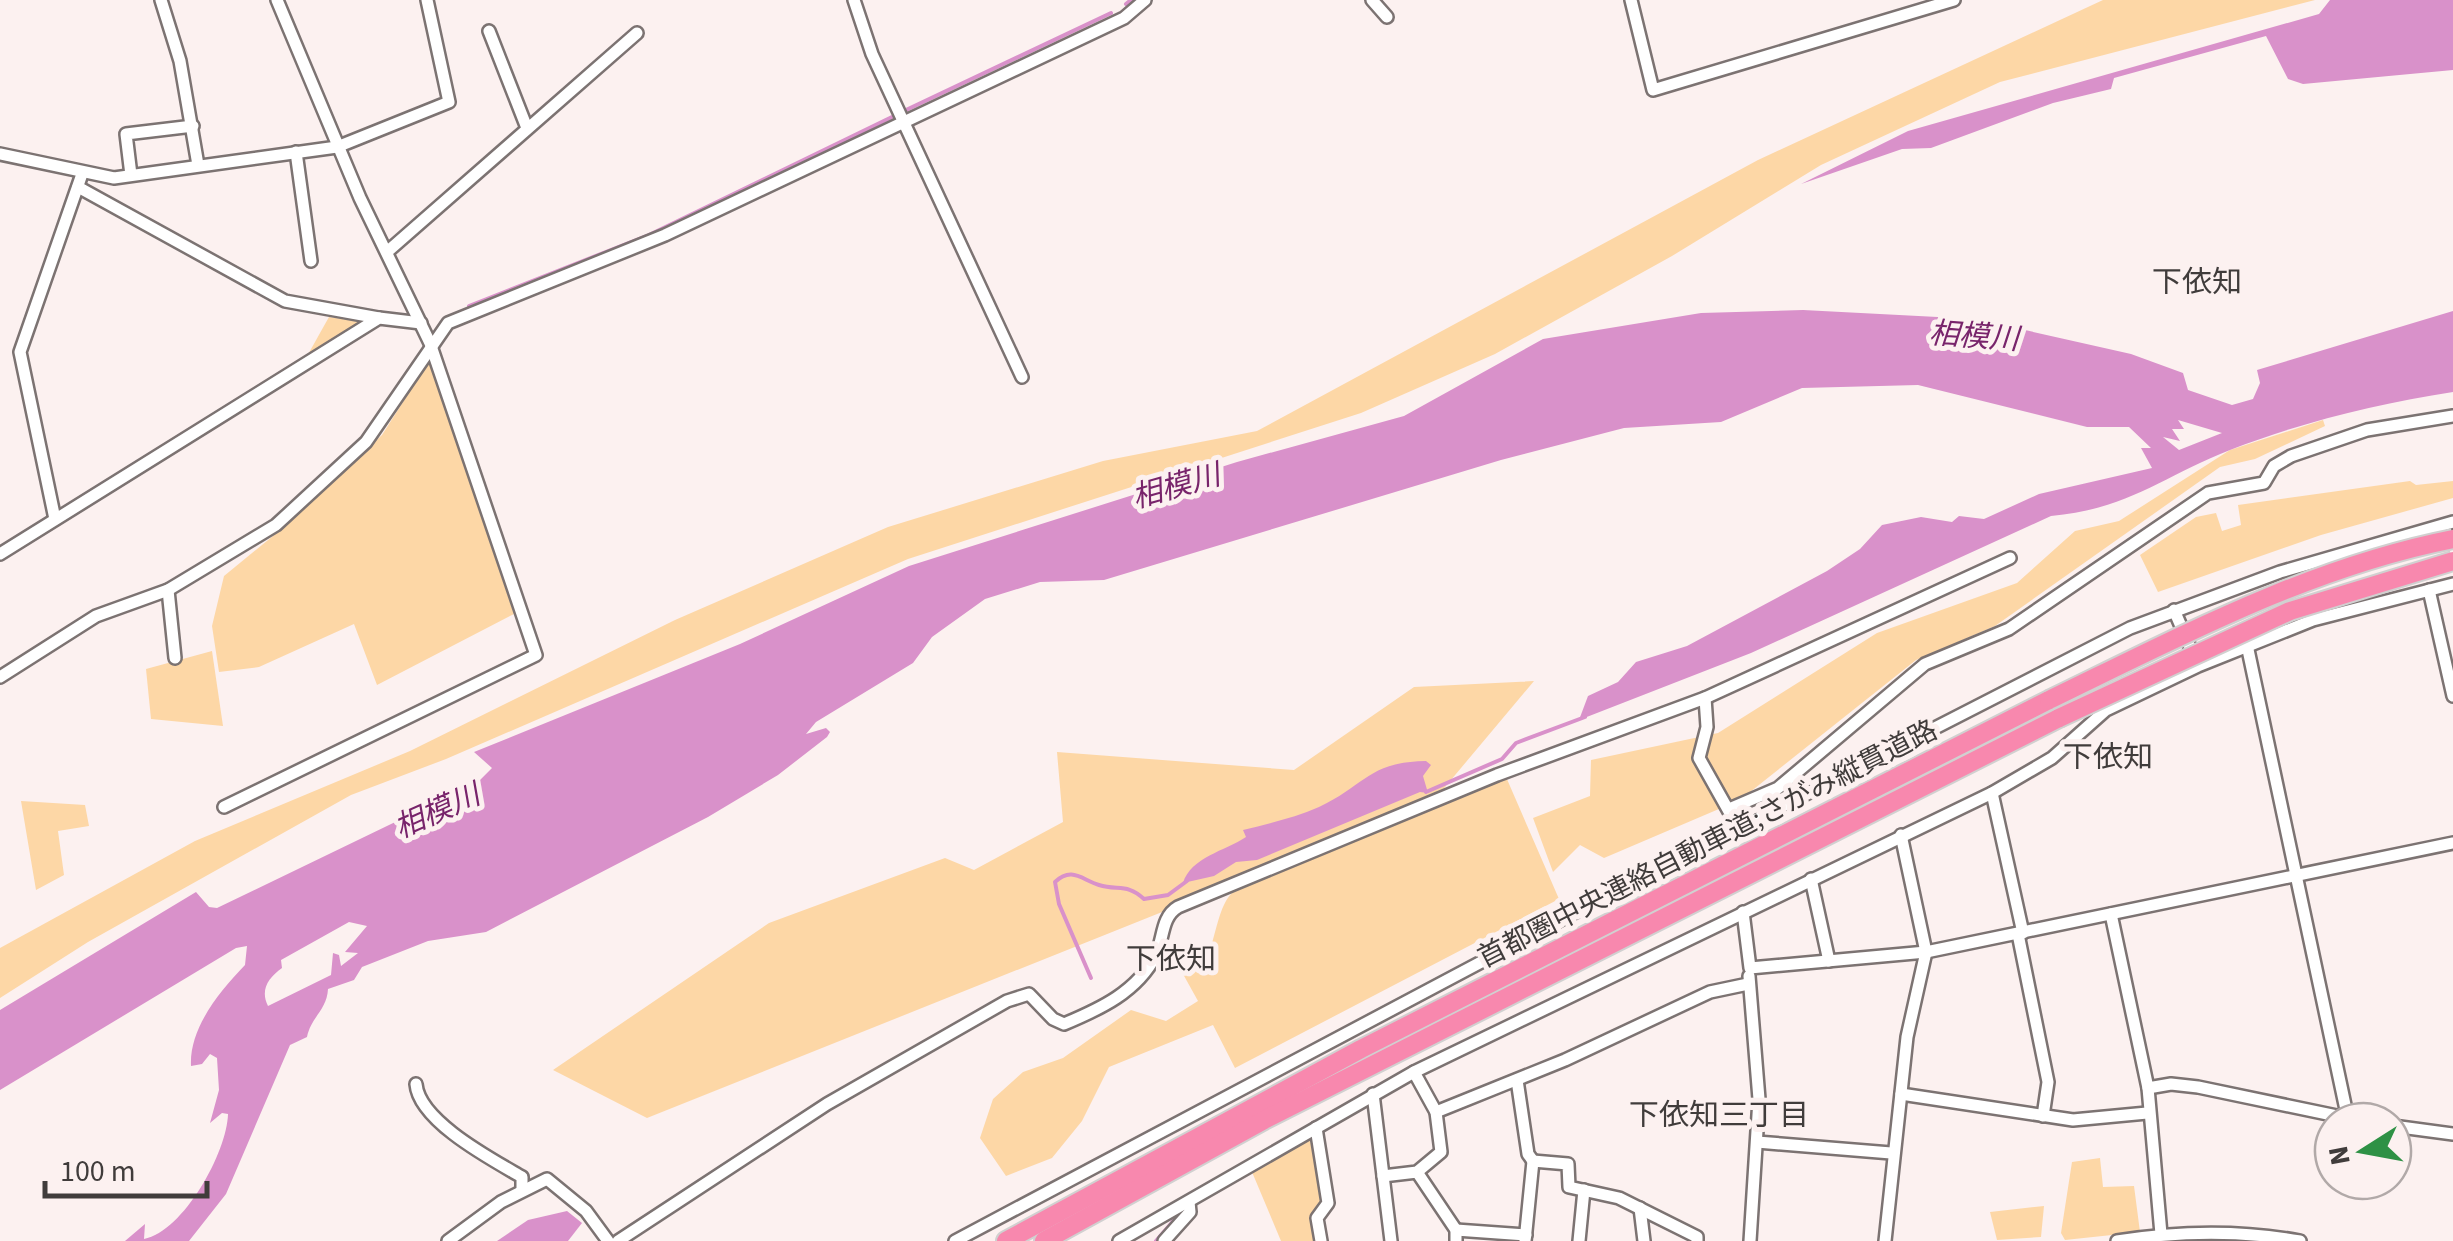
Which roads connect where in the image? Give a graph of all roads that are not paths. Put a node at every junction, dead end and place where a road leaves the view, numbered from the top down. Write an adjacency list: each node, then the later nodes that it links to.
1 (161, 0): 13 (street)
2 (276, 0): 15 (street)
3 (428, 0): 15 (street)
4 (854, 0): 12 (street)
5 (1144, 0): 12 (street)
6 (1372, 0): 9 (street)
7 (1632, 0): 8 (street)
8 (1954, 0)
9 (1387, 17)
10 (489, 31): 14 (street)
11 (637, 32): 14 (street)
12 (902, 121): 25 (street); 26 (street)
13 (192, 126): 18 (street); 19 (street)
14 (526, 128): 21 (street)
15 (337, 146): 16 (street); 21 (street)
16 (296, 152): 18 (street); 22 (street)
17 (0, 154): 20 (street)
18 (198, 166): 19 (street)
19 (131, 175): 20 (street)
20 (80, 180): 23 (street); 28 (street)
21 (386, 252): 24 (street)
22 (311, 261)
23 (379, 318): 24 (street); 28 (street)
24 (421, 323): 25 (street)
25 (430, 344): 35 (street); 46 (street)
26 (1022, 376)
27 (2453, 416): 47 (street)
28 (55, 519): 31 (street)
29 (2453, 522): 37 (street)
30 (2453, 539): 44 (highway, 首都圏中央連絡自動車道;さがみ縦貫道路, bridge)
31 (0, 554)
32 (2010, 558): 43 (street)
33 (2453, 561): 44 (highway, 首都圏中央連絡自動車道;さがみ縦貫道路, bridge)
34 (2453, 584): 36 (street)
35 (168, 590): 39 (street); 41 (street)
36 (2429, 590): 38 (street); 42 (street)
37 (2174, 610): 40 (street); 48 (street)
38 (2247, 645): 40 (street); 51 (street)
39 (175, 658)
40 (2198, 666): 45 (street)
41 (0, 676)
42 (2453, 696)
43 (1705, 698): 47 (street); 88 (street)
44 (2054, 709): 90 (highway, 首都圏中央連絡自動車道;さがみ縦貫道路); 91 (highway, 首都圏中央連絡自動車道;さがみ縦貫道路)
45 (1992, 793): 49 (street); 55 (street)
46 (224, 807)
47 (1728, 809): 48 (street)
48 (1740, 831): 89 (street)
49 (1901, 835): 52 (street); 56 (street)
50 (2453, 843): 51 (street)
51 (2298, 876): 54 (street); 66 (street)
52 (1811, 879): 53 (street); 57 (street)
53 (1743, 912): 58 (street); 60 (street)
54 (2111, 914): 55 (street); 63 (street)
55 (2020, 934): 56 (street); 70 (street)
56 (1926, 952): 57 (street); 65 (street)
57 (1829, 961): 58 (street)
58 (1750, 968): 59 (street)
59 (1748, 984): 61 (street); 74 (street)
60 (1414, 1072): 64 (street); 68 (street)
61 (1517, 1080): 68 (street); 76 (street)
62 (416, 1084): 79 (street)
63 (2148, 1088): 67 (street); 69 (street)
64 (1373, 1094): 71 (street); 78 (street)
65 (1901, 1094): 70 (street); 75 (street)
66 (2350, 1101)
67 (2313, 1111)
68 (1436, 1112): 77 (street)
69 (2147, 1113): 70 (street); 83 (street)
70 (2043, 1116)
71 (1316, 1128): 81 (street); 94 (street)
72 (2413, 1129): 73 (street)
73 (2453, 1134)
74 (1757, 1142): 75 (street); 99 (street)
75 (1892, 1153): 100 (street)
76 (1533, 1161): 80 (street); 85 (street)
77 (1417, 1172): 78 (street); 84 (street)
78 (1383, 1176): 95 (street)
79 (522, 1190): 86 (street); 87 (street)
80 (1584, 1190): 82 (street); 96 (street)
81 (1189, 1202): 92 (street); 93 (street)
82 (1640, 1208): 97 (street); 98 (street)
83 (2161, 1234): 101 (street); 102 (street)
84 (1456, 1235): 85 (street)
85 (1526, 1238)
86 (448, 1241)
87 (608, 1241)
88 (618, 1241)
89 (955, 1241)
90 (1006, 1241)
91 (1044, 1241)
92 (1119, 1241)
93 (1165, 1241)
94 (1321, 1241)
95 (1391, 1241)
96 (1580, 1241)
97 (1644, 1241)
98 (1697, 1241)
99 (1750, 1241)
100 (1885, 1241)
101 (2117, 1241)
102 (2300, 1241)

